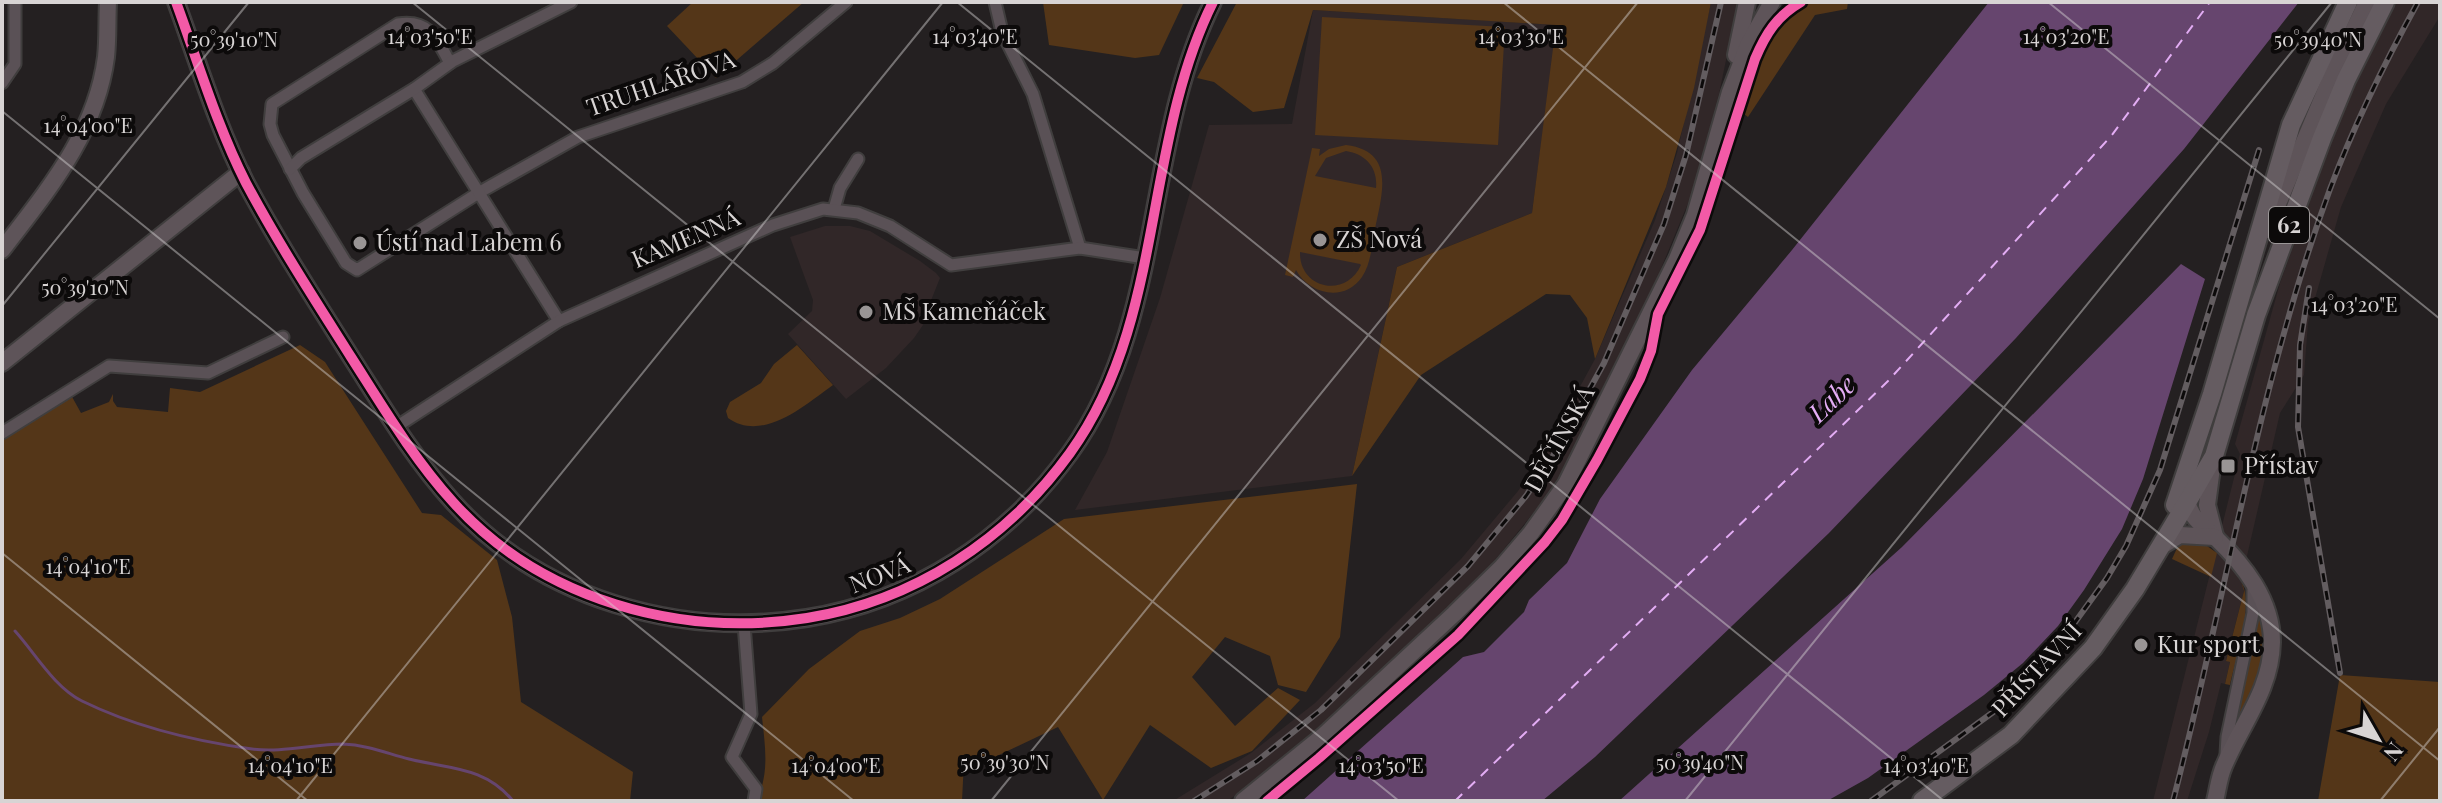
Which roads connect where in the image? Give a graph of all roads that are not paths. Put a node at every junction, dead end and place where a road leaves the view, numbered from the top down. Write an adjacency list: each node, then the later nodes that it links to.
1 (15, 2): 14 (street)
2 (108, 2): 24 (street)
3 (176, 2): 20 (street, NOVÁ)
4 (571, 2): 13 (street)
5 (846, 2): 21 (street, TRUHLÁŘOVA)
6 (995, 2): 23 (street)
7 (1213, 2): 25 (street, NOVÁ)
8 (1747, 2): 16 (street)
9 (1772, 2): 16 (street, DĚČÍNSKÁ)
10 (2348, 2): 26 (main road, PŘÍSTAVNÍ / 62)
11 (2367, 2): 17 (street, PŘÍSTAVNÍ)
12 (2385, 2): 27 (main road, PŘÍSTAVNÍ / 62)
13 (450, 63): 15 (street); 19 (street)
14 (2, 83)
15 (414, 89): 19 (street); 21 (street)
16 (1730, 92): 42 (street, DĚČÍNSKÁ)
17 (2307, 133): 26 (street, PŘÍSTAVNÍ); 27 (street, PŘÍSTAVNÍ)
18 (858, 159): 22 (street)
19 (290, 169): 21 (street, TRUHLÁŘOVA)
20 (241, 172): 30 (street); 31 (street, NOVÁ)
21 (480, 192): 28 (street)
22 (834, 209): 23 (street, KAMENNÁ); 28 (street, KAMENNÁ)
23 (1080, 248): 25 (street, KAMENNÁ)
24 (2, 250)
25 (1145, 258): 39 (street, NOVÁ)
26 (2247, 276): 34 (main road, PŘÍSTAVNÍ / 62)
27 (2256, 315): 33 (main road, PŘÍSTAVNÍ / 62)
28 (559, 321): 31 (street)
29 (283, 337): 32 (street)
30 (2, 363)
31 (396, 427): 39 (street, NOVÁ)
32 (2, 433)
33 (2214, 456): 35 (main road, PŘÍSTAVNÍ / 62); 36 (street)
34 (2185, 480): 35 (street); 37 (main road, PŘÍSTAVNÍ / 62)
35 (2186, 504): 36 (street); 37 (main road, PŘÍSTAVNÍ / 62)
36 (2215, 537): 37 (street); 38 (street)
37 (2159, 547): 43 (main road, PŘÍSTAVNÍ / 62)
38 (2253, 581): 40 (street); 40 (street)
39 (744, 624): 41 (street)
40 (2226, 762): 44 (street)
41 (754, 801)
42 (1243, 801)
43 (1922, 801)
44 (2215, 801)

